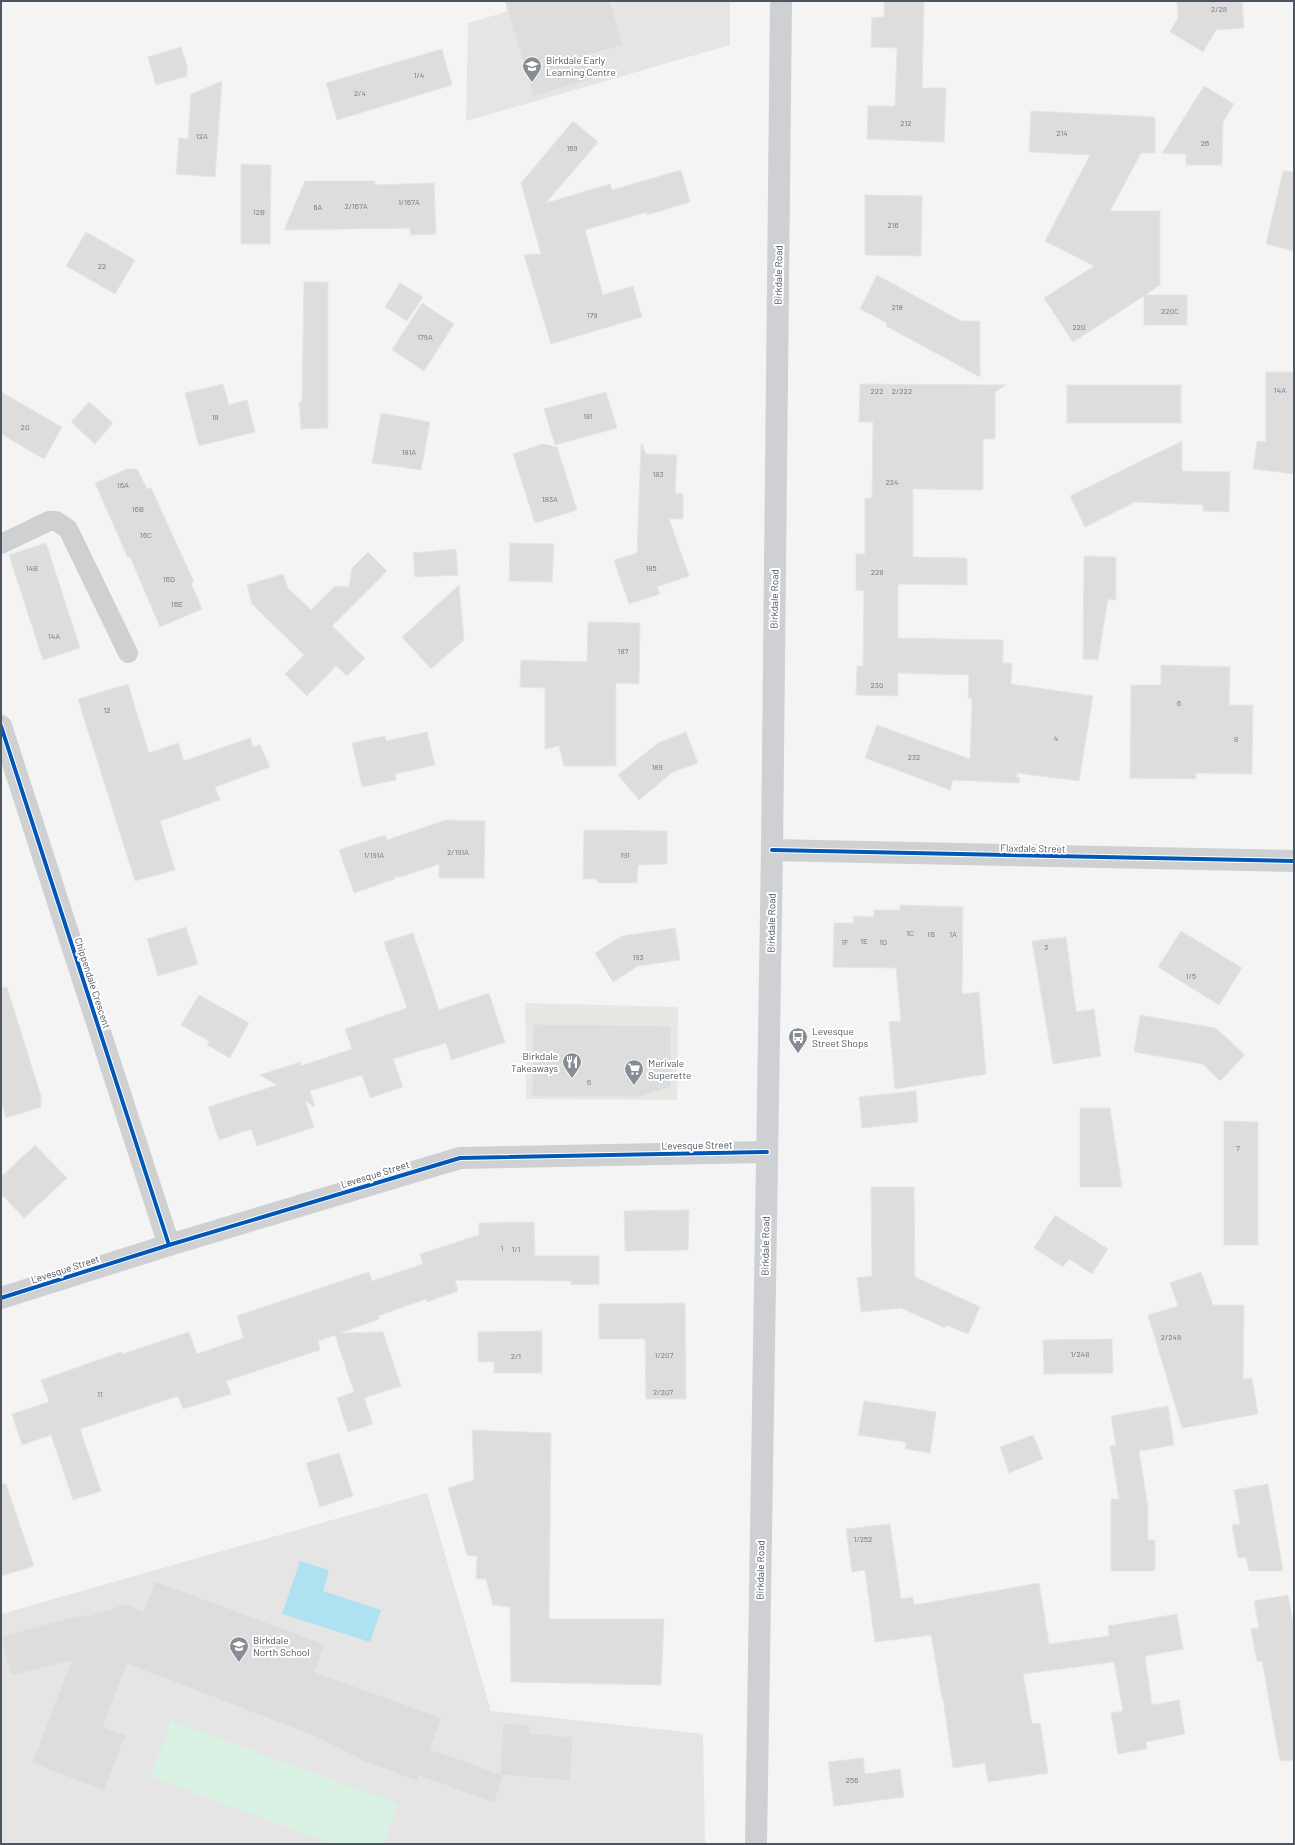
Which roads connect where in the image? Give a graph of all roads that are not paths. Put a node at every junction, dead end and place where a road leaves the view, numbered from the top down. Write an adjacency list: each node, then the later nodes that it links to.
1 (781, 1): 5 (main road, Birkdale Road)
2 (1, 544): 3 (lane)
3 (128, 653)
4 (1, 726): 8 (street, Chippendale Crescent)
5 (772, 850): 6 (street, Flaxdale Street); 7 (main road, Birkdale Road)
6 (1294, 861)
7 (767, 1152): 8 (street, Levesque Street); 10 (main road, Birkdale Road)
8 (169, 1244): 9 (street, Levesque Street)
9 (1, 1298)
10 (756, 1844)

